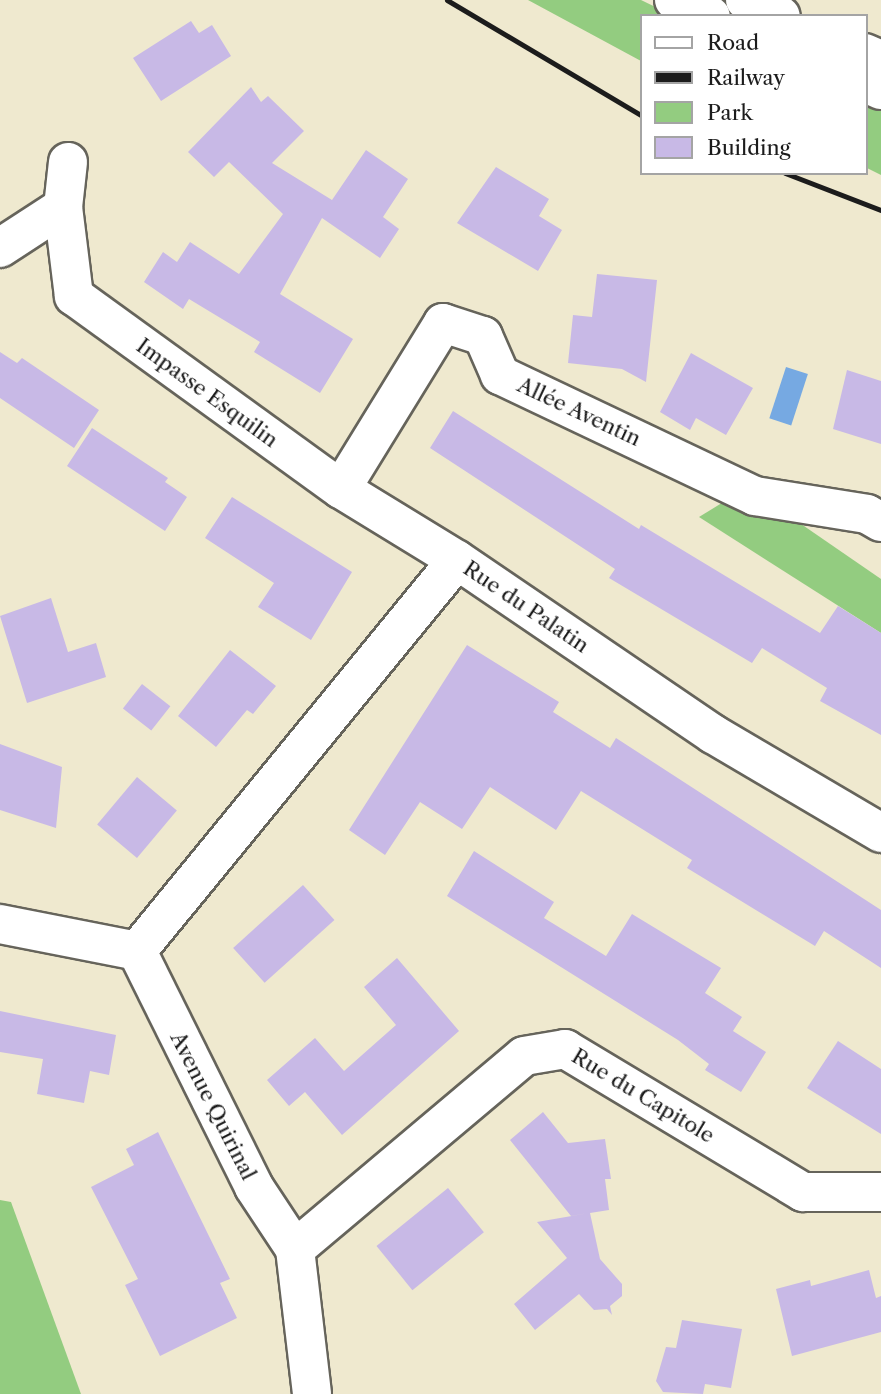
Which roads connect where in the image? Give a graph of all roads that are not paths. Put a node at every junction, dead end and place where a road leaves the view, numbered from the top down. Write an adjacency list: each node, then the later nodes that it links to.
1 (674, 0): 3 (street)
2 (745, 0): 4 (street)
3 (706, 14)
4 (776, 14)
5 (68, 162): 6 (street, Impasse Esquilin)
6 (64, 207): 7 (street); 8 (street, Impasse Esquilin)
7 (0, 248)
8 (341, 489): 9 (street, Allée Aventin); 10 (street, Impasse Esquilin)
9 (881, 522)
10 (457, 560): 11 (street, Rue du Palatin); 13 (street, Rue du Palatin)
11 (881, 833)
12 (0, 924): 13 (street)
13 (137, 951): 15 (street, Avenue Quirinal)
14 (881, 1192): 15 (street, Rue du Capitole)
15 (295, 1249): 16 (street, Avenue Quirinal)
16 (312, 1394)

